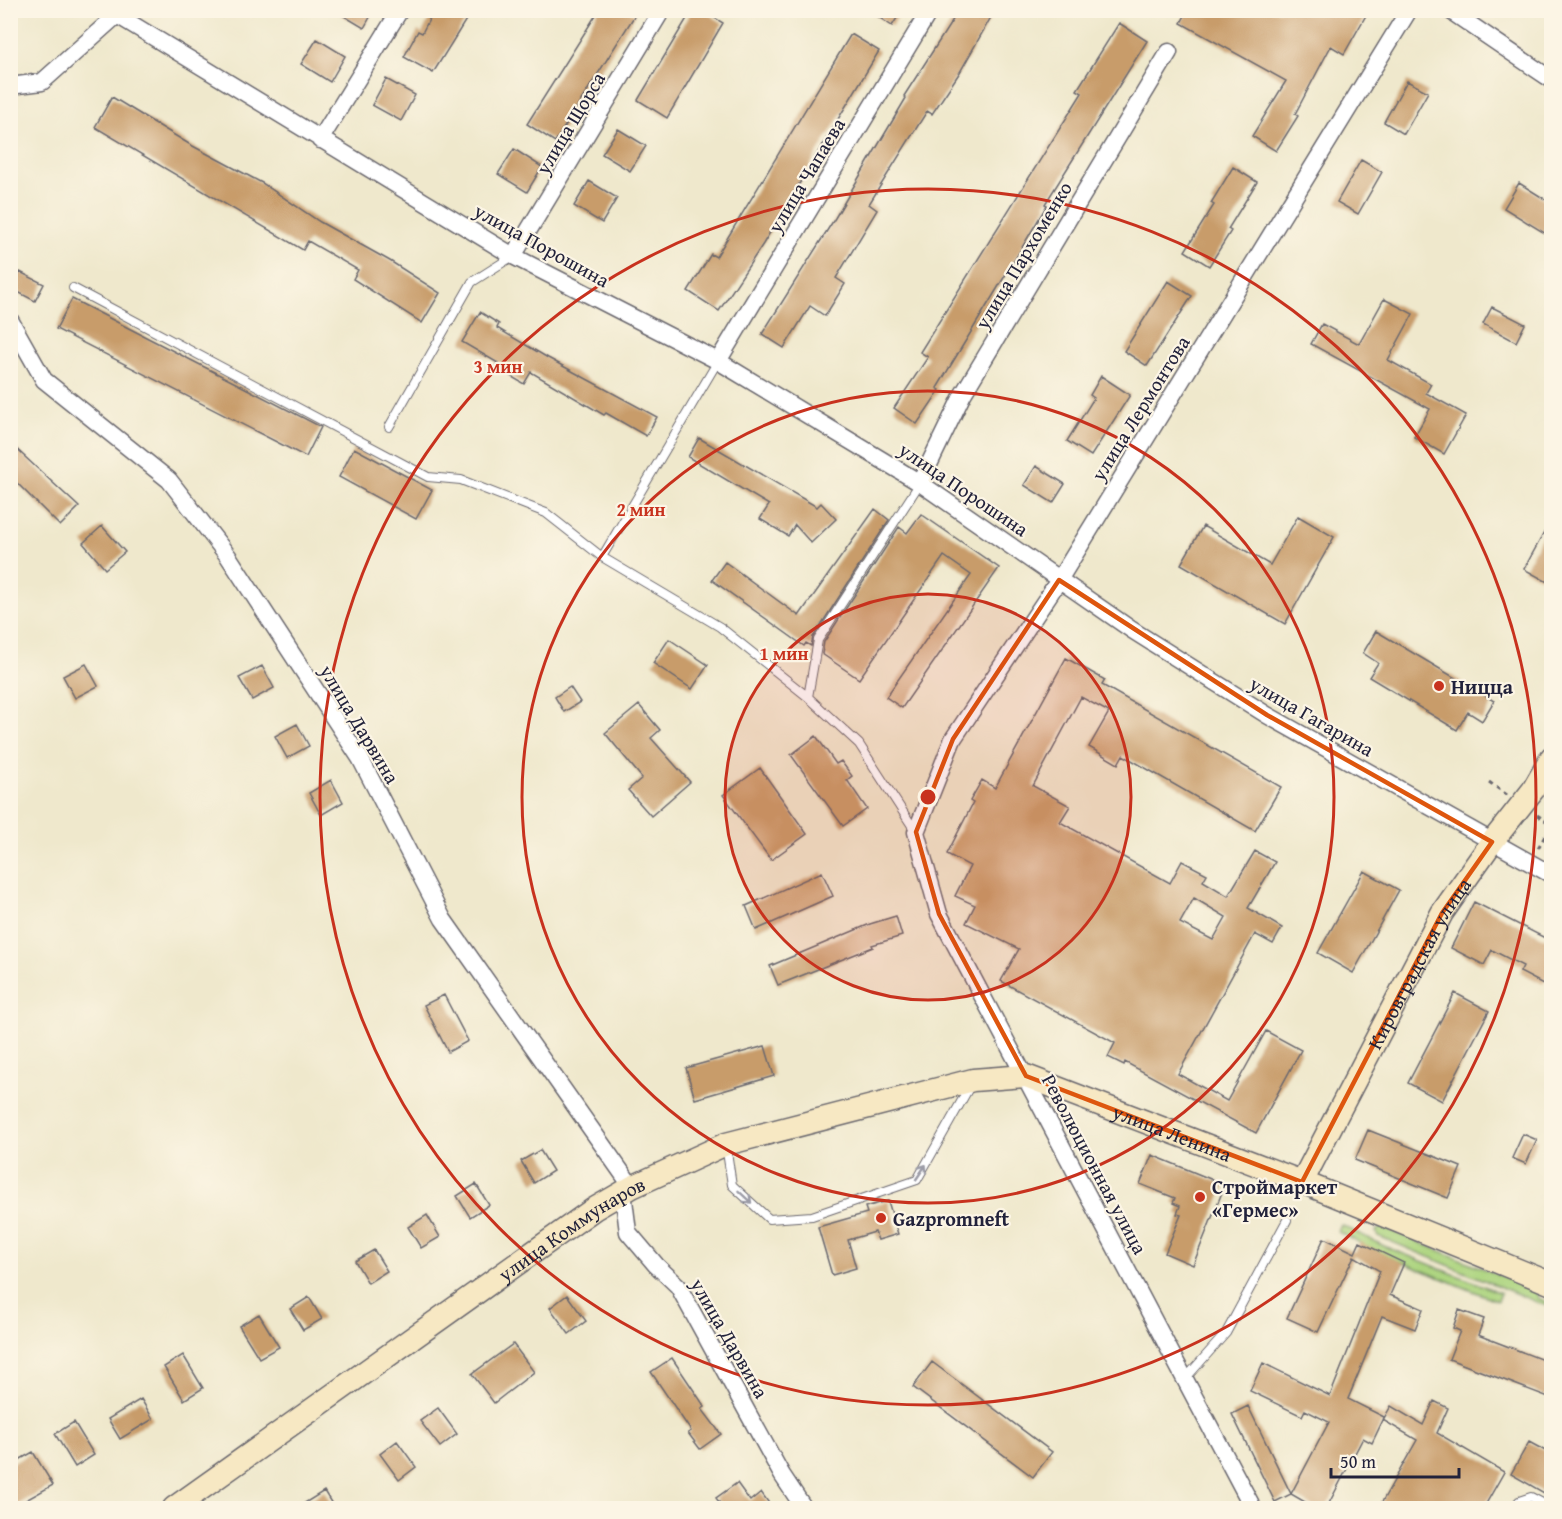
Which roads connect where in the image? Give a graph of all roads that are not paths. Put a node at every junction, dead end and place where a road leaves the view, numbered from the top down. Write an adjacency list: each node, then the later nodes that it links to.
1 (400, 10): 10 (street)
2 (662, 10): 11 (street, улица Щорса)
3 (930, 10): 14 (street, улица Чапаева)
4 (1409, 10): 18 (street, улица Лермонтова)
5 (1449, 10): 8 (street)
6 (117, 13): 9 (street, улица Порошина); 10 (street, улица Порошина)
7 (1169, 52): 16 (street, улица Пархоменко)
8 (1551, 80)
9 (10, 86)
10 (320, 140): 11 (street, улица Порошина)
11 (513, 256): 14 (street, улица Порошина); 15 (lane)
12 (73, 288): 17 (lane)
13 (10, 320): 28 (street, улица Дарвина)
14 (718, 361): 16 (street, улица Порошина); 17 (lane)
15 (388, 427)
16 (920, 483): 18 (street, улица Порошина); 19 (lane)
17 (602, 557): 19 (lane)
18 (1059, 580): 21 (street, улица Лермонтова); 22 (street, улица Гагарина)
19 (808, 697): 21 (lane)
20 (1551, 757): 22 (main road, Кировградская улица)
21 (916, 832): 24 (street, Революционная улица)
22 (1492, 842): 23 (street, улица Гагарина); 27 (main road, Кировградская улица)
23 (1551, 875)
24 (1026, 1076): 25 (main road, улица Коммунаров); 27 (main road, улица Ленина); 31 (street, Революционная улица)
25 (973, 1080): 26 (main road, улица Коммунаров); 26 (lane, one-way to 25)
26 (726, 1144): 28 (main road, улица Коммунаров)
27 (1302, 1182): 30 (main road, улица Ленина)
28 (628, 1189): 33 (main road, улица Коммунаров); 34 (street, улица Дарвина)
29 (1287, 1220): 31 (lane)
30 (1551, 1284)
31 (1185, 1379): 35 (street, Революционная улица)
32 (1551, 1508): 36 (lane)
33 (174, 1509)
34 (804, 1509)
35 (1254, 1509)
36 (1513, 1509)

